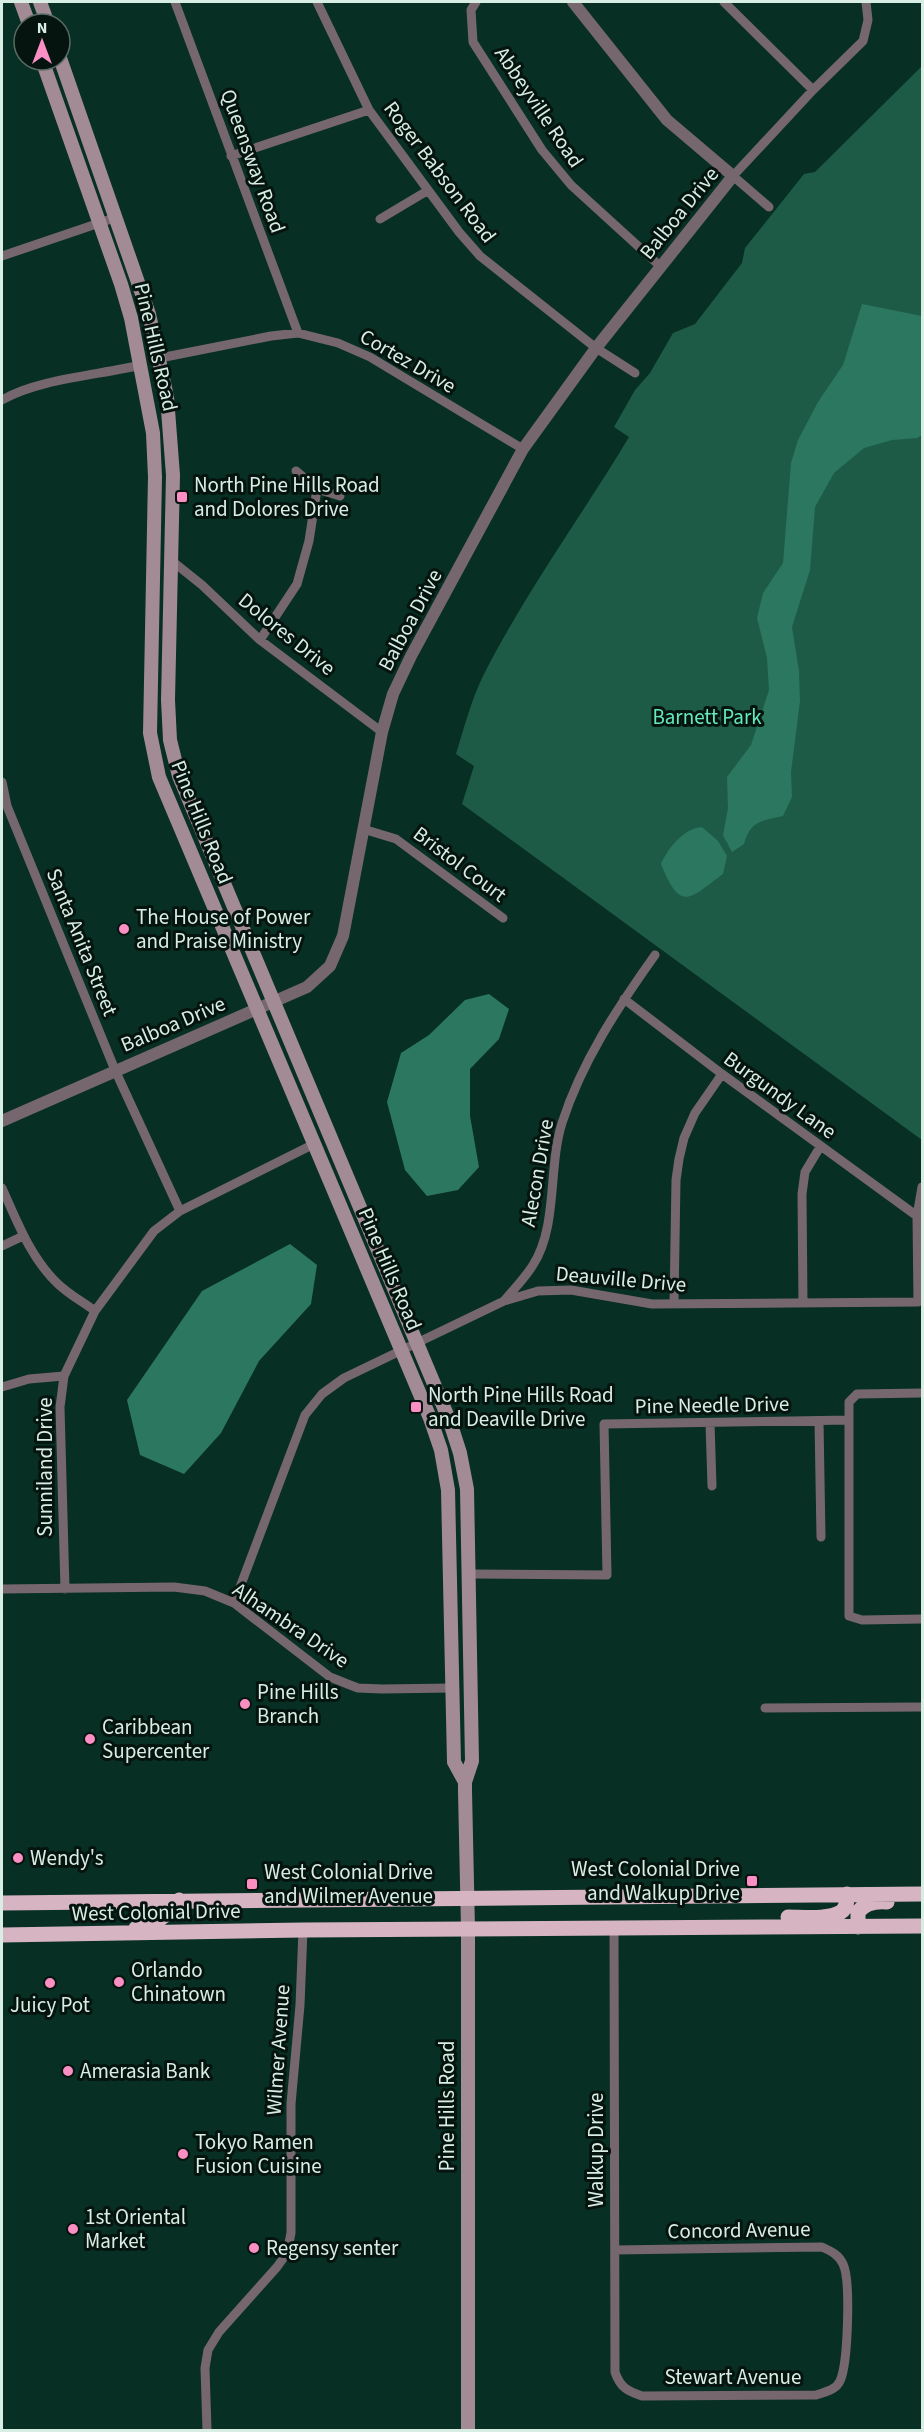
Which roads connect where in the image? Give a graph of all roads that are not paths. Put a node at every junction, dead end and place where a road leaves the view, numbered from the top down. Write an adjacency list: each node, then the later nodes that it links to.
1 (176, 2): 11 (street, Queensway Road)
2 (317, 2): 10 (street, Roger Babson Road)
3 (476, 2): 19 (street, Abbeyville Road)
4 (573, 2): 12 (street)
5 (724, 2): 9 (street)
6 (866, 2): 9 (street, Balboa Drive)
7 (46, 72): 17 (main road, Pine Hills Road)
8 (65, 72): 15 (main road, Pine Hills Road)
9 (813, 90): 12 (street, Balboa Drive)
10 (369, 110): 11 (street); 13 (street, Roger Babson Road)
11 (231, 156): 20 (street, Queensway Road)
12 (733, 176): 14 (street); 19 (street, Balboa Drive)
13 (427, 191): 16 (street); 21 (street, Roger Babson Road)
14 (769, 207)
15 (117, 217): 17 (street); 22 (main road, Pine Hills Road)
16 (380, 219)
17 (99, 224): 18 (street); 23 (main road, Pine Hills Road)
18 (2, 256)
19 (661, 267): 21 (street, Balboa Drive)
20 (298, 333): 22 (street, Cortez Drive); 26 (street, Cortez Drive)
21 (596, 348): 24 (street, Roger Babson Road); 26 (street, Balboa Drive)
22 (160, 358): 30 (main road, Pine Hills Road)
23 (141, 365): 25 (street); 39 (main road, Pine Hills Road)
24 (634, 373)
25 (2, 400)
26 (523, 449): 32 (street, Balboa Drive)
27 (296, 471): 28 (street)
28 (317, 489): 29 (street); 31 (street)
29 (340, 496)
30 (172, 561): 31 (street, Dolores Drive); 38 (main road, Pine Hills Road)
31 (260, 640): 32 (street, Dolores Drive)
32 (382, 732): 34 (street, Balboa Drive)
33 (2, 782): 40 (street, Santa Anita Street)
34 (363, 829): 35 (street, Bristol Court); 38 (street, Balboa Drive)
35 (503, 918)
36 (655, 955): 37 (street, Alecon Drive)
37 (624, 999): 41 (street, Burgundy Lane); 51 (street, Alecon Drive)
38 (274, 1001): 39 (street, Balboa Drive); 55 (main road, Pine Hills Road)
39 (258, 1008): 40 (street, Balboa Drive); 43 (main road, Pine Hills Road)
40 (116, 1070): 42 (street, Balboa Drive); 47 (street, Santa Anita Street)
41 (722, 1074): 44 (street, Burgundy Lane); 53 (street)
42 (2, 1120)
43 (314, 1144): 47 (street, Sunniland Drive); 56 (main road, Pine Hills Road)
44 (820, 1147): 48 (street, Burgundy Lane); 52 (street)
45 (922, 1187): 48 (street)
46 (2, 1188): 49 (street)
47 (180, 1211): 54 (street, Sunniland Drive)
48 (917, 1216): 52 (street, Deauville Drive)
49 (24, 1236): 50 (street); 54 (street)
50 (2, 1246)
51 (504, 1300): 53 (street, Deauville Drive); 55 (street, Deauville Drive)
52 (803, 1303): 53 (street, Deauville Drive)
53 (674, 1304)
54 (95, 1311): 57 (street, Sunniland Drive)
55 (417, 1341): 56 (street, Deauville Drive); 65 (main road, Pine Hills Road)
56 (401, 1349): 68 (street, Deauville Drive); 70 (main road, Pine Hills Road)
57 (64, 1376): 58 (street); 66 (street, Sunniland Drive)
58 (2, 1387)
59 (922, 1393): 60 (street)
60 (849, 1420): 61 (street, Pine Needle Drive); 69 (street)
61 (819, 1421): 62 (street, Pine Needle Drive); 64 (street)
62 (710, 1423): 63 (street); 65 (street, Pine Needle Drive)
63 (712, 1486)
64 (821, 1537)
65 (470, 1574): 73 (main road, Pine Hills Road)
66 (65, 1588): 67 (street, Alhambra Drive); 68 (street, Alhambra Drive)
67 (2, 1589)
68 (234, 1603): 70 (street, Alhambra Drive)
69 (922, 1619)
70 (452, 1688): 73 (main road); 74 (main road, Pine Hills Road)
71 (922, 1707): 72 (street)
72 (765, 1708)
73 (472, 1744): 74 (main road, Pine Hills Road)
74 (465, 1782): 77 (main road, Pine Hills Road)
75 (847, 1894): 76 (highway, West Colonial Drive); 77 (highway, West Colonial Drive); 81 (highway)
76 (922, 1896): 82 (highway)
77 (467, 1897): 78 (highway, West Colonial Drive); 84 (main road, Pine Hills Road)
78 (179, 1900): 79 (highway, West Colonial Drive); 86 (highway)
79 (2, 1903)
80 (922, 1926): 82 (highway, West Colonial Drive)
81 (761, 1927): 82 (highway, West Colonial Drive); 83 (highway, West Colonial Drive)
82 (858, 1927)
83 (614, 1928): 84 (highway, West Colonial Drive); 88 (street, Walkup Drive)
84 (468, 1929): 85 (highway, West Colonial Drive); 92 (main road, Pine Hills Road)
85 (303, 1930): 86 (highway, West Colonial Drive); 91 (street, Wilmer Avenue)
86 (106, 1934): 87 (highway, West Colonial Drive)
87 (2, 1935)
88 (615, 2250): 89 (street, Concord Avenue); 90 (street, Walkup Drive)
89 (845, 2362): 90 (street, Stewart Avenue)
90 (615, 2372)
91 (207, 2430)
92 (468, 2430)

